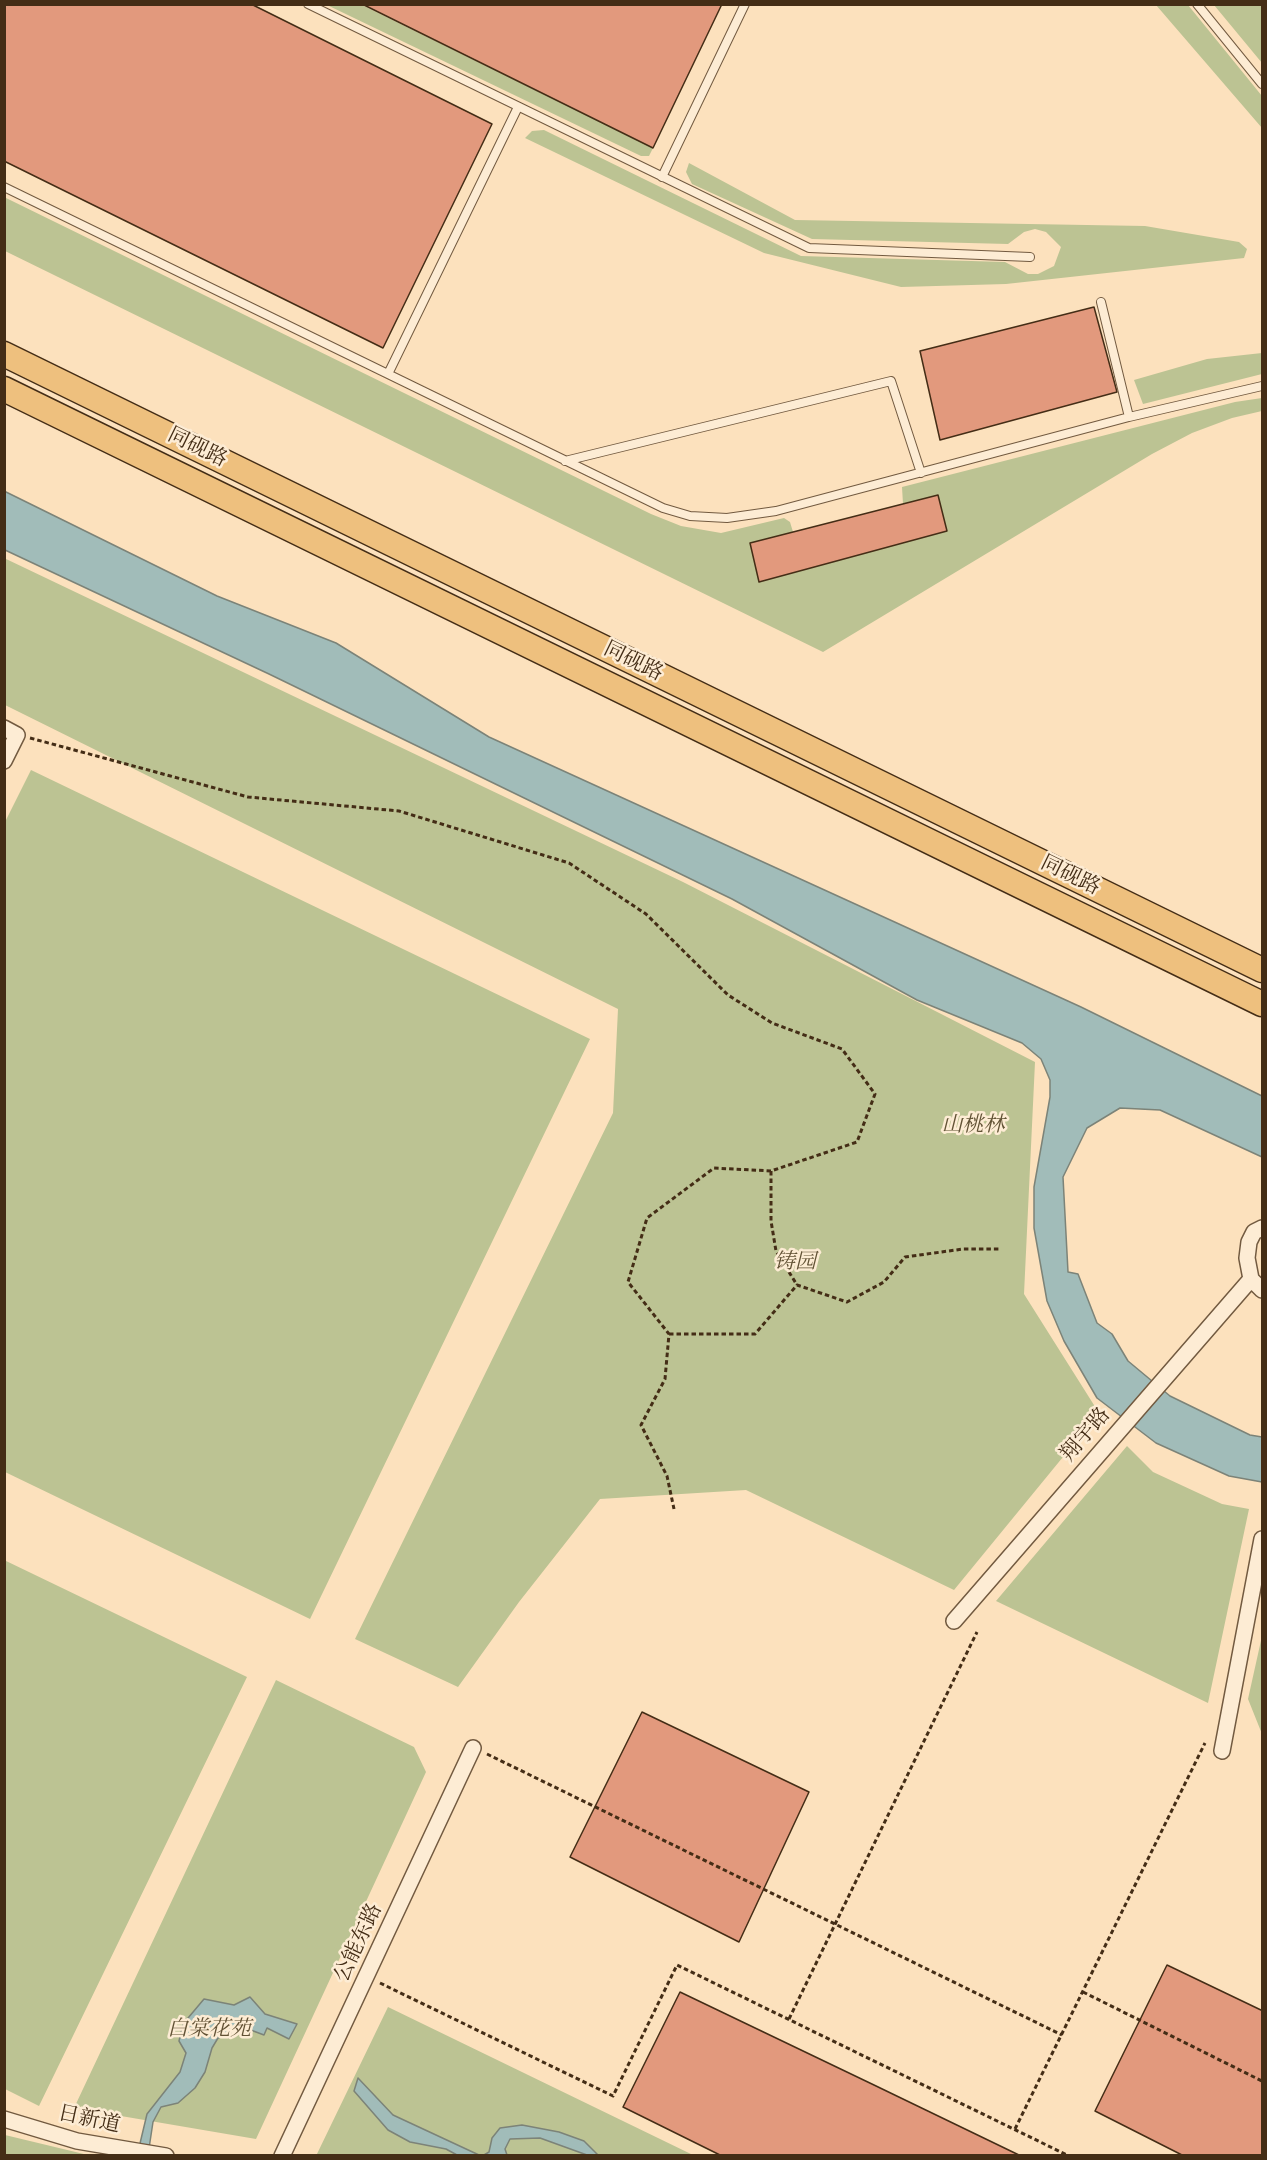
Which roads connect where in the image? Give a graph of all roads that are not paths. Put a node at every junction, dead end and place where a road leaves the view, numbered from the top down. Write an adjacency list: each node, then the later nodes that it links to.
1 (308, 4): 5 (lane)
2 (746, 4): 6 (lane)
3 (1197, 4): 4 (lane)
4 (1263, 84)
5 (518, 107): 6 (lane); 11 (lane)
6 (662, 177): 8 (lane)
7 (4, 187): 11 (lane)
8 (1030, 257)
9 (1101, 302): 14 (lane)
10 (4, 354): 19 (main road, 同砚路)
11 (388, 374): 15 (lane)
12 (1263, 386): 14 (lane)
13 (4, 389): 20 (main road, 同砚路)
14 (1130, 417): 16 (lane)
15 (566, 461): 16 (lane); 16 (lane)
16 (921, 473)
17 (11, 732): 18 (street)
18 (4, 761)
19 (1263, 970)
20 (1263, 1004)
21 (1263, 1228): 22 (street)
22 (1251, 1279): 23 (street); 25 (street, 翔宇路)
23 (1263, 1290)
24 (1263, 1539): 27 (street)
25 (954, 1621)
26 (473, 1748): 30 (street, 公能东路)
27 (1222, 1751)
28 (4, 2119): 29 (street, 日新道)
29 (159, 2155)
30 (282, 2156)

